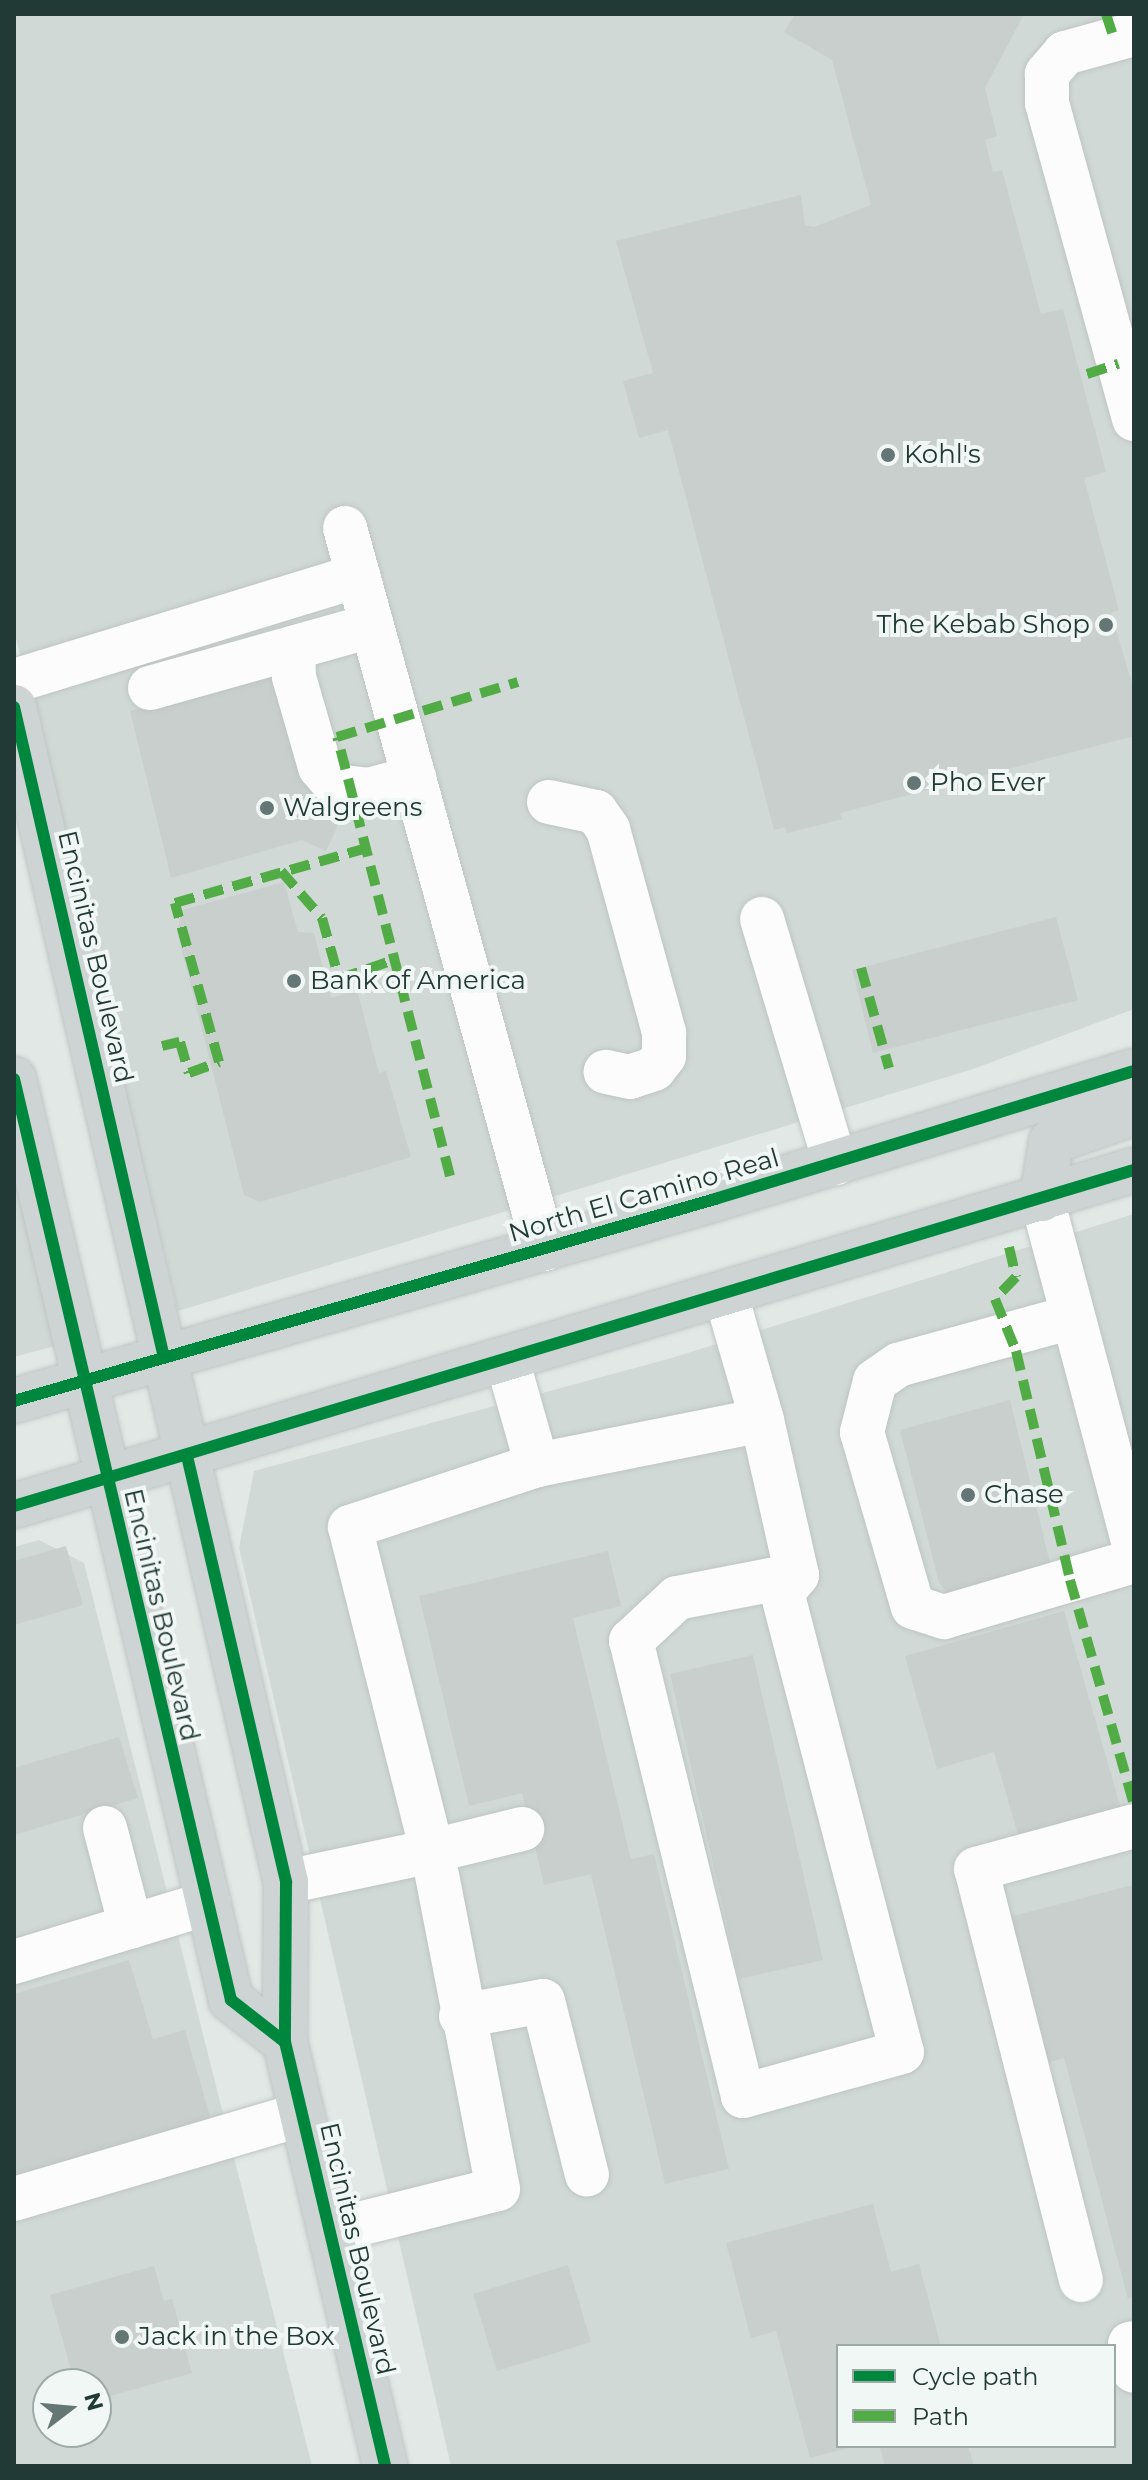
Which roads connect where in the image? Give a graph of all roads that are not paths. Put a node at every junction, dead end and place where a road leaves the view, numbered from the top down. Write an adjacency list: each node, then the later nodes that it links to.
1 (1134, 34): 2 (lane)
2 (1134, 419)
3 (345, 528): 4 (lane)
4 (358, 576): 5 (lane); 7 (lane)
5 (371, 626): 6 (lane); 10 (lane)
6 (293, 648): 8 (lane); 10 (lane)
7 (14, 681)
8 (150, 688)
9 (14, 707): 23 (main road, Encinitas Boulevard)
10 (414, 778): 20 (lane)
11 (549, 802): 14 (lane)
12 (762, 919): 17 (lane)
13 (1134, 1071): 17 (main road, North El Camino Real)
14 (606, 1072)
15 (14, 1079): 25 (main road, Encinitas Boulevard)
16 (1134, 1113): 19 (main road)
17 (835, 1163): 20 (main road, North El Camino Real)
18 (1134, 1170): 19 (main road)
19 (1042, 1199): 21 (main road); 22 (lane)
20 (544, 1249): 23 (main road, North El Camino Real)
21 (726, 1295): 24 (main road); 27 (lane)
22 (1072, 1317): 32 (lane); 33 (lane)
23 (164, 1358): 25 (main road, North El Camino Real); 28 (main road, Encinitas Boulevard)
24 (507, 1360): 28 (main road); 29 (lane)
25 (84, 1380): 26 (main road, North El Camino Real); 30 (main road, Encinitas Boulevard)
26 (14, 1401)
27 (762, 1420): 29 (lane); 34 (lane)
28 (187, 1456): 30 (main road); 39 (main road, Encinitas Boulevard)
29 (537, 1465): 38 (lane)
30 (107, 1479): 31 (main road); 40 (main road, Encinitas Boulevard)
31 (14, 1506)
32 (1134, 1544)
33 (1134, 1561)
34 (797, 1575): 34 (lane)
35 (1134, 1826): 49 (lane)
36 (105, 1828): 41 (lane)
37 (522, 1829): 38 (lane)
38 (432, 1851): 39 (lane); 43 (lane)
39 (286, 1882): 44 (main road, Encinitas Boulevard)
40 (208, 1903): 41 (lane); 44 (main road, Encinitas Boulevard)
41 (131, 1927): 42 (lane)
42 (14, 1962)
43 (461, 2016): 46 (lane); 48 (lane)
44 (285, 2042): 45 (main road, Encinitas Boulevard)
45 (302, 2114): 47 (lane); 48 (main road, Encinitas Boulevard)
46 (587, 2175)
47 (14, 2199)
48 (331, 2231): 52 (main road, Encinitas Boulevard)
49 (1081, 2280)
50 (1134, 2343): 51 (lane)
51 (1134, 2371)
52 (385, 2466)

